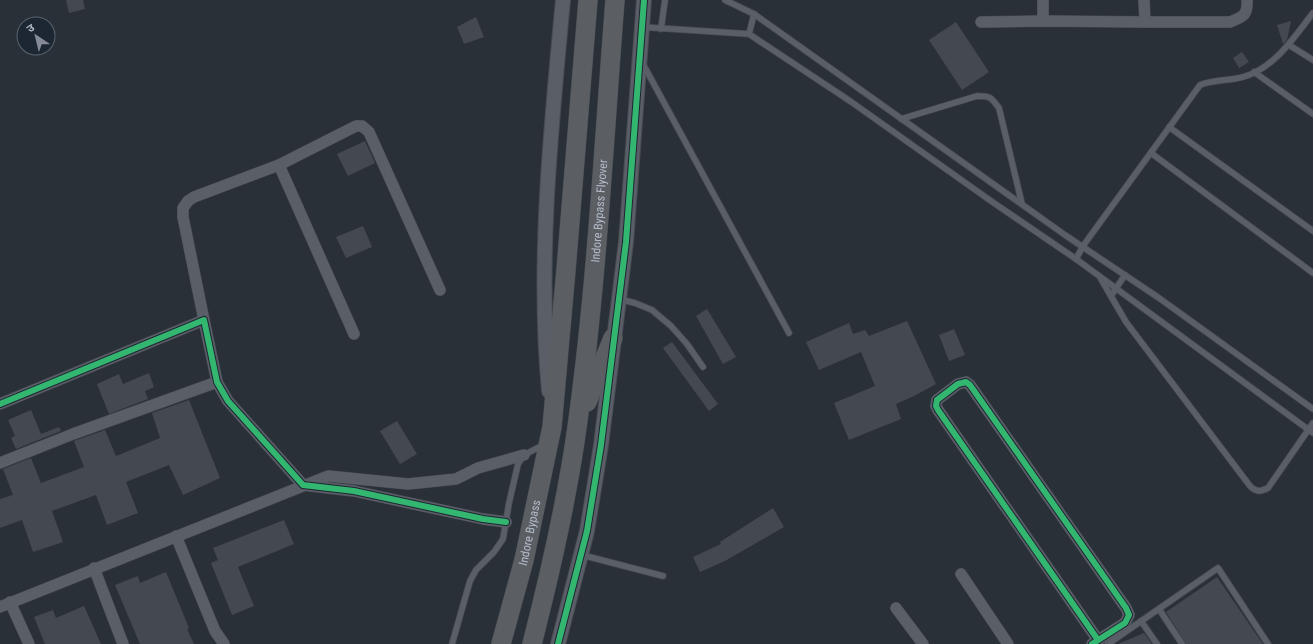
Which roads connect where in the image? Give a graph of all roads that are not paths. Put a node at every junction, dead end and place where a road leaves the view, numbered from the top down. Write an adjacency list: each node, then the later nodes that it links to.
1 (563, 0): 46 (street)
2 (588, 0): 46 (highway)
3 (615, 0): 47 (highway, Indore Bypass Flyover)
4 (644, 0): 15 (street)
5 (665, 0): 16 (lane)
6 (725, 0): 11 (lane)
7 (1043, 0): 12 (street)
8 (1144, 0): 14 (street)
9 (1247, 0): 14 (street)
10 (1313, 13): 18 (lane)
11 (754, 14): 17 (lane); 23 (lane)
12 (1043, 21): 13 (street); 14 (street)
13 (981, 22)
14 (1145, 22)
15 (642, 27): 16 (lane); 19 (street)
16 (661, 29): 17 (lane)
17 (749, 34): 30 (lane)
18 (1289, 45): 20 (lane); 21 (lane)
19 (640, 59): 37 (street); 39 (lane)
20 (1313, 60)
21 (1254, 72): 22 (lane); 24 (lane)
22 (1313, 114)
23 (901, 119): 27 (lane); 27 (lane)
24 (1169, 127): 25 (lane); 28 (lane)
25 (1151, 153): 29 (lane); 31 (lane)
26 (279, 165): 35 (street); 38 (street); 40 (street)
27 (1022, 204): 29 (lane)
28 (1313, 230)
29 (1083, 246): 30 (lane); 32 (lane)
30 (1076, 259): 33 (lane)
31 (1313, 274)
32 (1125, 275): 34 (lane); 45 (lane)
33 (1100, 276): 34 (lane); 36 (lane)
34 (1116, 288): 36 (lane); 49 (lane)
35 (440, 290)
36 (1111, 296): 49 (lane)
37 (618, 299): 41 (street); 42 (lane)
38 (204, 320): 43 (street); 44 (street)
39 (789, 333)
40 (354, 334)
41 (613, 338): 47 (highway); 56 (street)
42 (703, 367)
43 (217, 382): 52 (street); 53 (street)
44 (0, 404)
45 (1313, 409)
46 (553, 419): 50 (highway, Indore Bypass)
47 (578, 421): 70 (highway)
48 (1313, 423): 49 (lane)
49 (1310, 431)
50 (548, 443): 51 (lane); 69 (highway, Indore Bypass)
51 (524, 455): 53 (street); 54 (lane)
52 (0, 463)
53 (303, 485): 54 (street); 55 (street)
54 (506, 522): 68 (lane)
55 (176, 536): 57 (street); 67 (street)
56 (582, 555): 59 (lane); 71 (street)
57 (94, 568): 60 (street); 66 (street)
58 (962, 574): 73 (street)
59 (663, 576)
60 (5, 604): 65 (street)
61 (896, 608): 72 (street)
62 (1159, 609): 63 (lane); 75 (lane); 76 (lane)
63 (1141, 621): 64 (lane); 74 (lane)
64 (1100, 643): 64 (street)
65 (29, 644)
66 (123, 644)
67 (224, 644)
68 (452, 644)
69 (501, 644)
70 (532, 644)
71 (558, 644)
72 (923, 644)
73 (1008, 644)
74 (1157, 644)
75 (1182, 644)
76 (1268, 644)

